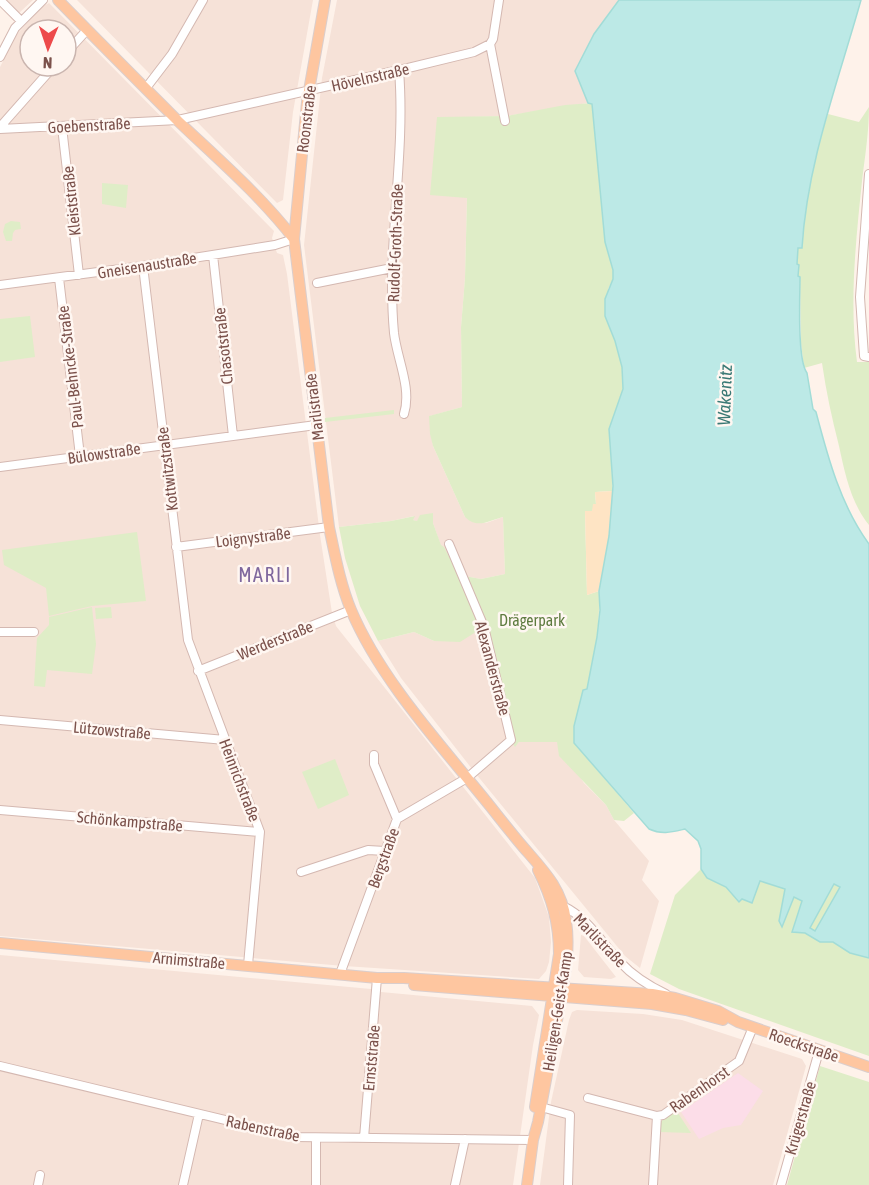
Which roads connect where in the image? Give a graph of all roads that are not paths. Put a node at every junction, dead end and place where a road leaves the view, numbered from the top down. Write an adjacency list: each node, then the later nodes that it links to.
1 (0, 0): 7 (street)
2 (44, 0): 8 (street)
3 (58, 0): 10 (main road)
4 (203, 0): 16 (street)
5 (325, 0): 17 (main road, Roonstraße)
6 (499, 0): 12 (street)
7 (18, 18)
8 (24, 18)
9 (18, 24): 13 (street)
10 (87, 30): 11 (street); 16 (main road)
11 (78, 40)
12 (490, 44): 14 (street, Hövelnstraße); 19 (street)
13 (0, 57)
14 (399, 70): 17 (street, Hövelnstraße); 27 (street, Rudolf-Groth-Straße)
15 (44, 78): 21 (street)
16 (146, 88): 18 (main road)
17 (308, 91): 18 (street, Hövelnstraße); 24 (main road, Roonstraße)
18 (178, 120): 20 (street, Goebenstraße); 24 (main road)
19 (505, 122)
20 (62, 127): 21 (street, Goebenstraße); 28 (street, Kleiststraße)
21 (0, 128)
22 (869, 174): 23 (street)
23 (867, 224): 32 (street)
24 (294, 239): 25 (street, Gneisenaustraße); 35 (main road, Marlistraße)
25 (213, 255): 26 (street, Gneisenaustraße); 36 (street, Chasotstraße)
26 (143, 266): 28 (street, Gneisenaustraße); 37 (street, Kottwitzstraße)
27 (393, 268): 30 (street); 34 (street, Rudolf-Groth-Straße)
28 (79, 275): 29 (street, Gneisenaustraße)
29 (59, 278): 31 (street, Gneisenaustraße); 38 (street, Paul-Behncke-Straße)
30 (317, 283)
31 (0, 285)
32 (865, 298): 33 (street)
33 (866, 356)
34 (404, 414)
35 (316, 425): 36 (street, Bülowstraße); 40 (main road, Marlistraße)
36 (233, 436): 37 (street, Bülowstraße)
37 (164, 445): 38 (street, Bülowstraße); 42 (street, Kottwitzstraße)
38 (80, 456): 39 (street, Bülowstraße)
39 (0, 467)
40 (329, 527): 42 (street, Loignystraße); 43 (main road, Marlistraße)
41 (449, 544): 50 (street, Alexanderstraße)
42 (176, 547): 46 (street, Kottwitzstraße)
43 (351, 610): 46 (street, Werderstraße); 50 (main road, Marlistraße)
44 (0, 632): 45 (street)
45 (34, 632)
46 (198, 671): 48 (street, Heinrichstraße)
47 (0, 720): 48 (street, Lützowstraße)
48 (225, 740): 53 (street, Heinrichstraße)
49 (374, 755): 52 (street)
50 (467, 778): 52 (street, Bergstraße); 56 (main road, Marlistraße)
51 (0, 810): 53 (street, Schönkampstraße)
52 (397, 819): 54 (street, Bergstraße)
53 (260, 832): 59 (street, Heinrichstraße)
54 (385, 851): 55 (street); 60 (street, Bergstraße)
55 (301, 872)
56 (550, 886): 57 (main road, Heiligen-Geist-Kamp); 63 (main road, Heiligen-Geist-Kamp)
57 (563, 906): 62 (street, Marlistraße); 63 (main road, Heiligen-Geist-Kamp)
58 (0, 943): 59 (main road, Arnimstraße)
59 (249, 965): 60 (main road, Arnimstraße)
60 (340, 974): 61 (main road, Arnimstraße)
61 (377, 978): 63 (main road, Arnimstraße); 76 (street, Ernststraße)
62 (638, 978): 64 (street); 65 (street, Roeckstraße)
63 (558, 992): 64 (main road, Arnimstraße); 72 (main road, Heiligen-Geist-Kamp); 78 (main road, Heiligen-Geist-Kamp)
64 (635, 998): 65 (main road, Roeckstraße); 66 (main road, Roeckstraße)
65 (675, 998): 66 (main road, Roeckstraße)
66 (738, 1022): 67 (main road, Roeckstraße)
67 (753, 1027): 68 (main road, Roeckstraße); 74 (street, Rabenhorst)
68 (819, 1051): 70 (main road, Roeckstraße); 87 (street, Krügerstraße)
69 (0, 1066): 73 (street, Rabenstraße)
70 (869, 1067)
71 (588, 1098): 74 (street, Rabenhorst)
72 (541, 1107): 78 (main road, Heiligen-Geist-Kamp); 85 (street)
73 (199, 1114): 75 (street, Rabenstraße); 81 (street)
74 (657, 1116): 86 (street)
75 (316, 1138): 76 (street, Rabenstraße); 82 (street)
76 (364, 1138): 77 (street, Rabenstraße)
77 (465, 1139): 78 (street, Rabenstraße); 83 (street)
78 (533, 1140): 84 (main road, Heiligen-Geist-Kamp)
79 (40, 1175): 80 (street)
80 (38, 1185)
81 (183, 1185)
82 (316, 1185)
83 (455, 1185)
84 (527, 1185)
85 (568, 1185)
86 (653, 1185)
87 (781, 1185)

